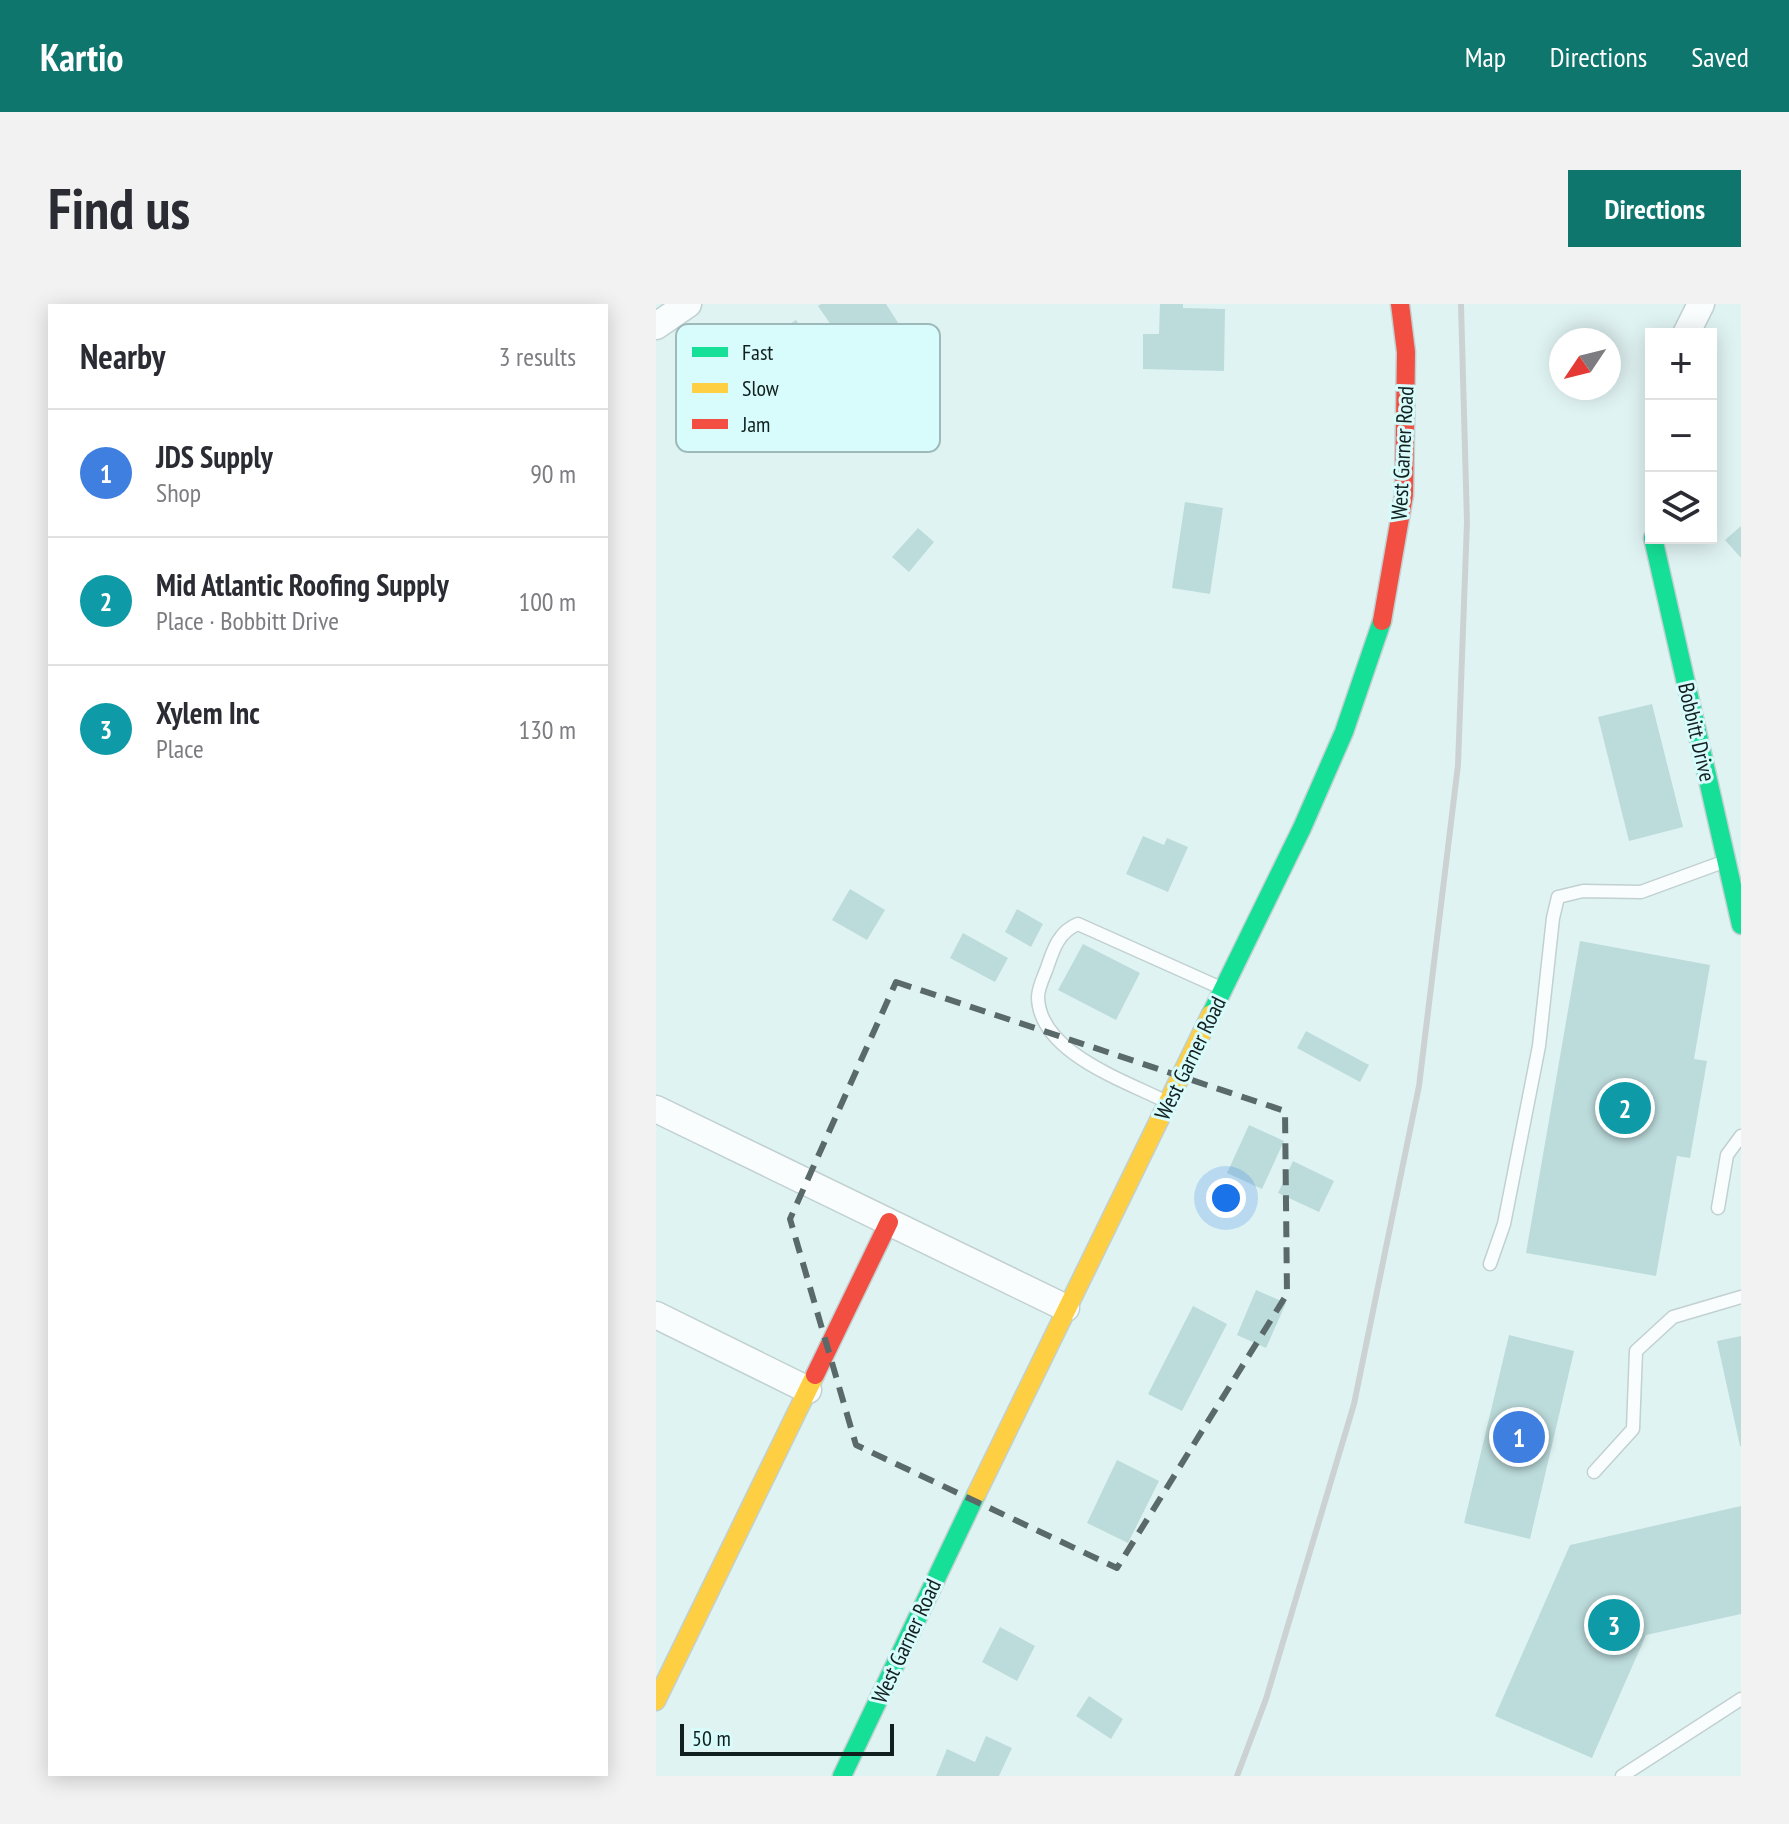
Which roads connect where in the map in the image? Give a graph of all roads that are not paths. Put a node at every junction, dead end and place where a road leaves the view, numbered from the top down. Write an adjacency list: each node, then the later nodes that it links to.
1 (688, 304): 4 (street)
2 (1400, 304): 9 (main road, West Garner Road)
3 (1701, 304): 5 (street)
4 (656, 326)
5 (1689, 328)
6 (1654, 544): 7 (main road, Bobbitt Drive)
7 (1726, 861): 8 (main road, Bobbitt Drive); 15 (lane)
8 (1741, 925)
9 (1223, 989): 10 (main road, West Garner Road); 10 (lane)
10 (1168, 1103): 17 (main road, West Garner Road)
11 (656, 1109): 14 (street)
12 (1741, 1136): 13 (lane)
13 (1718, 1208)
14 (889, 1222): 17 (street); 19 (main road)
15 (1490, 1264)
16 (1741, 1297): 20 (lane)
17 (1066, 1308): 23 (main road, West Garner Road)
18 (656, 1315): 19 (street)
19 (808, 1390): 22 (main road)
20 (1594, 1472)
21 (1741, 1699): 24 (lane)
22 (656, 1701)
23 (842, 1776)
24 (1622, 1776)

